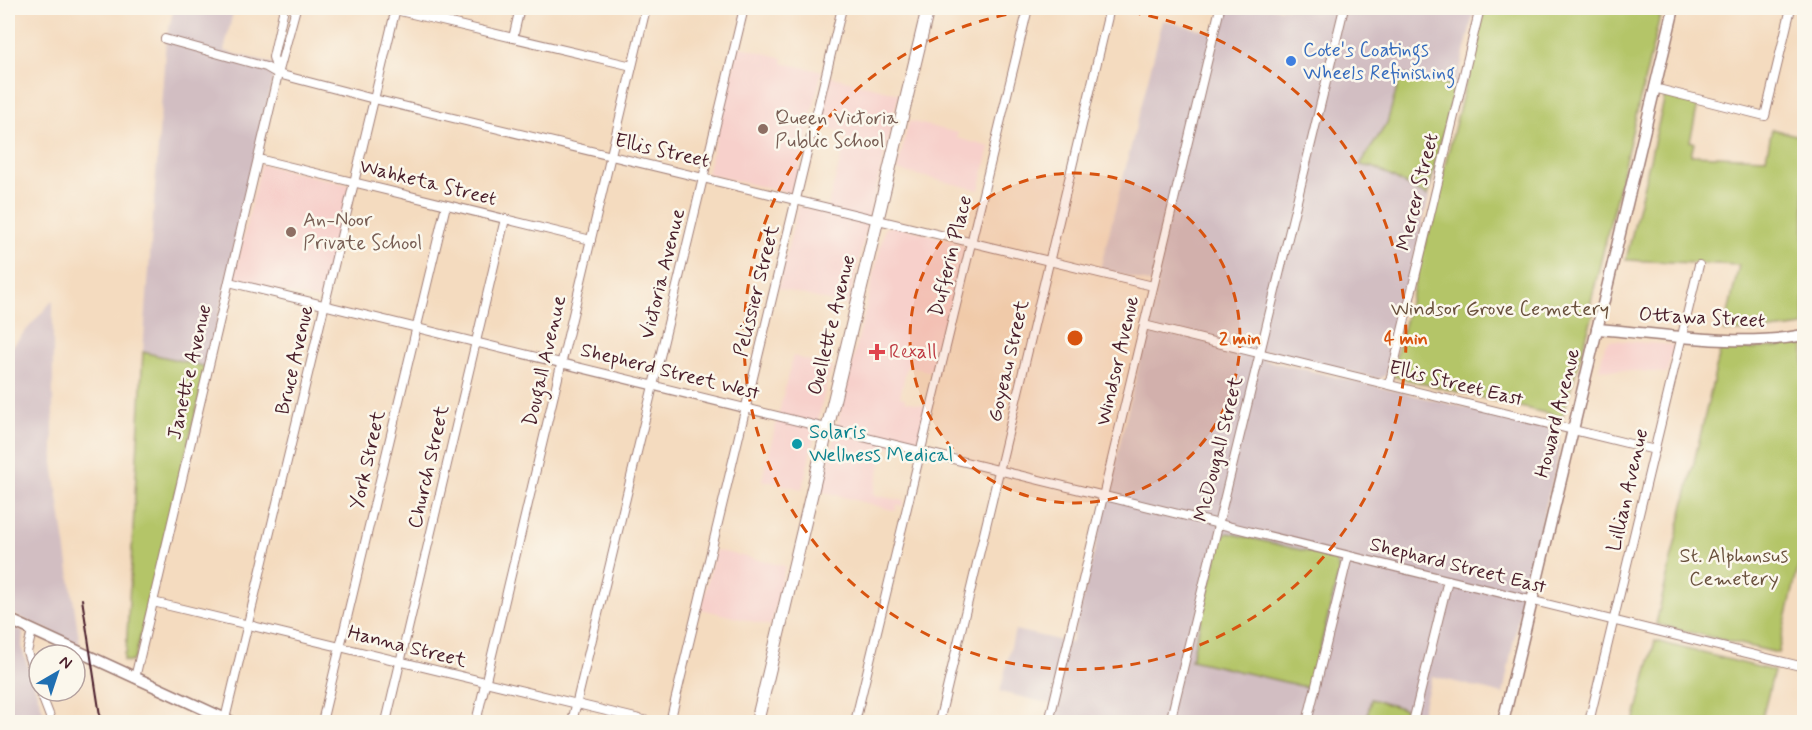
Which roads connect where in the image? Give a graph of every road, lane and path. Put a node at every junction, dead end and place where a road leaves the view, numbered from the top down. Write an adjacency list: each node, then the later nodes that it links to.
1 (284, 8): 20 (street, Janette Avenue)
2 (296, 8): 20 (street, Janette Avenue)
3 (387, 8): 16 (street)
4 (520, 8): 17 (street)
5 (646, 8): 19 (street, Dougall Avenue)
6 (744, 8): 25 (street, Victoria Avenue)
7 (842, 8): 27 (street, Pelissier Street)
8 (928, 8): 30 (main road, Ouellette Avenue)
9 (1028, 8): 32 (street, Dufferin Place)
10 (1110, 8): 33 (street, Goyeau Street)
11 (1220, 8): 36 (street, Windsor Avenue)
12 (1344, 8): 44 (street, McDougall Street)
13 (1480, 8): 47 (street, Mercer Street)
14 (1674, 8): 21 (main road, Howard Avenue)
15 (1791, 8): 21 (street)
16 (396, 9): 17 (street); 22 (street, Bruce Avenue)
17 (513, 38): 19 (street)
18 (165, 39): 20 (street, Ellis Street)
19 (632, 66): 23 (street, Dougall Avenue)
20 (278, 74): 22 (street, Ellis Street); 24 (street, Janette Avenue)
21 (1654, 88): 40 (main road, Howard Avenue)
22 (374, 99): 23 (street, Ellis Street); 26 (street, Bruce Avenue)
23 (611, 156): 25 (street, Ellis Street); 31 (street, Dougall Avenue)
24 (258, 159): 26 (street, Wahketa Street); 35 (street, Janette Avenue)
25 (703, 178): 27 (street, Ellis Street); 46 (street, Victoria Avenue)
26 (354, 182): 28 (street, Wahketa Street); 37 (street, Bruce Avenue)
27 (796, 200): 30 (street, Ellis Street); 48 (street, Pelissier Street)
28 (446, 205): 29 (street, Wahketa Street); 39 (street, York Street)
29 (505, 219): 31 (street, Wahketa Street); 43 (street, Church Street)
30 (878, 219): 32 (street, Ellis Street); 49 (main road, Ouellette Avenue)
31 (591, 240): 45 (street, Dougall Avenue)
32 (971, 242): 33 (street, Ellis Street); 52 (street, Dufferin Place)
33 (1049, 261): 36 (street, Ellis Street); 53 (street, Goyeau Street)
34 (1700, 265): 42 (street, Lillian Avenue)
35 (229, 282): 37 (street, Shepherd Street West); 59 (street, Janette Avenue)
36 (1153, 286): 38 (street, Windsor Avenue)
37 (325, 305): 39 (street, Shepherd Street West); 62 (street, Bruce Avenue)
38 (1144, 325): 44 (street, Ellis Street East); 54 (street, Windsor Avenue)
39 (417, 327): 43 (street, Shepherd Street West); 65 (street, York Street)
40 (1597, 329): 42 (main road, Ottawa Street); 50 (main road, Howard Avenue)
41 (1804, 335): 42 (main road, Ottawa Street)
42 (1682, 336): 51 (street, Lillian Avenue)
43 (475, 341): 45 (street, Shepherd Street West); 66 (street, Church Street)
44 (1259, 353): 47 (street, Ellis Street East); 55 (street, McDougall Street)
45 (562, 362): 46 (street, Shepherd Street West); 69 (street, Dougall Avenue)
46 (654, 385): 48 (street, Shepherd Street West); 71 (street, Victoria Avenue)
47 (1389, 385): 50 (street, Ellis Street East)
48 (746, 408): 49 (street, Shepherd Street West); 80 (street, Pelissier Street)
49 (827, 428): 52 (street, Shepherd Street West); 81 (main road, Ouellette Avenue)
50 (1572, 429): 51 (street, Ellis Street East); 58 (main road, Howard Avenue)
51 (1655, 450): 61 (street, Lillian Avenue)
52 (921, 451): 53 (street, Shepherd Street West); 82 (street, Dufferin Place)
53 (999, 471): 54 (street, Shepherd Street West); 83 (street, Goyeau Street)
54 (1103, 496): 55 (street, Shephard Street East); 84 (street, Windsor Avenue)
55 (1218, 524): 56 (street, Shephard Street East); 85 (street, McDougall Street)
56 (1348, 556): 57 (street, Shephard Street East); 86 (street)
57 (1448, 580): 58 (street, Shephard Street East); 87 (street)
58 (1532, 601): 61 (street, Shephard Street East); 88 (main road, Howard Avenue)
59 (153, 602): 62 (street, Hanna Street); 68 (street, Janette Avenue)
60 (8, 619): 63 (main road)
61 (1614, 621): 67 (street, Shephard Street East); 89 (street, Lillian Avenue)
62 (248, 625): 65 (street, Hanna Street); 73 (street, Bruce Avenue)
63 (32, 631): 64 (street); 68 (main road)
64 (29, 643)
65 (340, 648): 66 (street, Hanna Street); 75 (street, York Street)
66 (400, 662): 69 (street, Hanna Street); 76 (street, Church Street)
67 (1804, 667)
68 (135, 678): 72 (main road)
69 (486, 683): 71 (street, Hanna Street); 77 (street, Dougall Avenue)
70 (45, 703): 74 (street)
71 (577, 704): 78 (street, Victoria Avenue); 79 (street, Hanna Street)
72 (212, 718): 73 (main road)
73 (229, 721)
74 (52, 723)
75 (322, 723)
76 (386, 723)
77 (476, 723)
78 (572, 723)
79 (652, 723)
80 (670, 723)
81 (757, 723)
82 (855, 723)
83 (939, 723)
84 (1049, 723)
85 (1170, 723)
86 (1307, 723)
87 (1413, 723)
88 (1503, 723)
89 (1589, 723)

